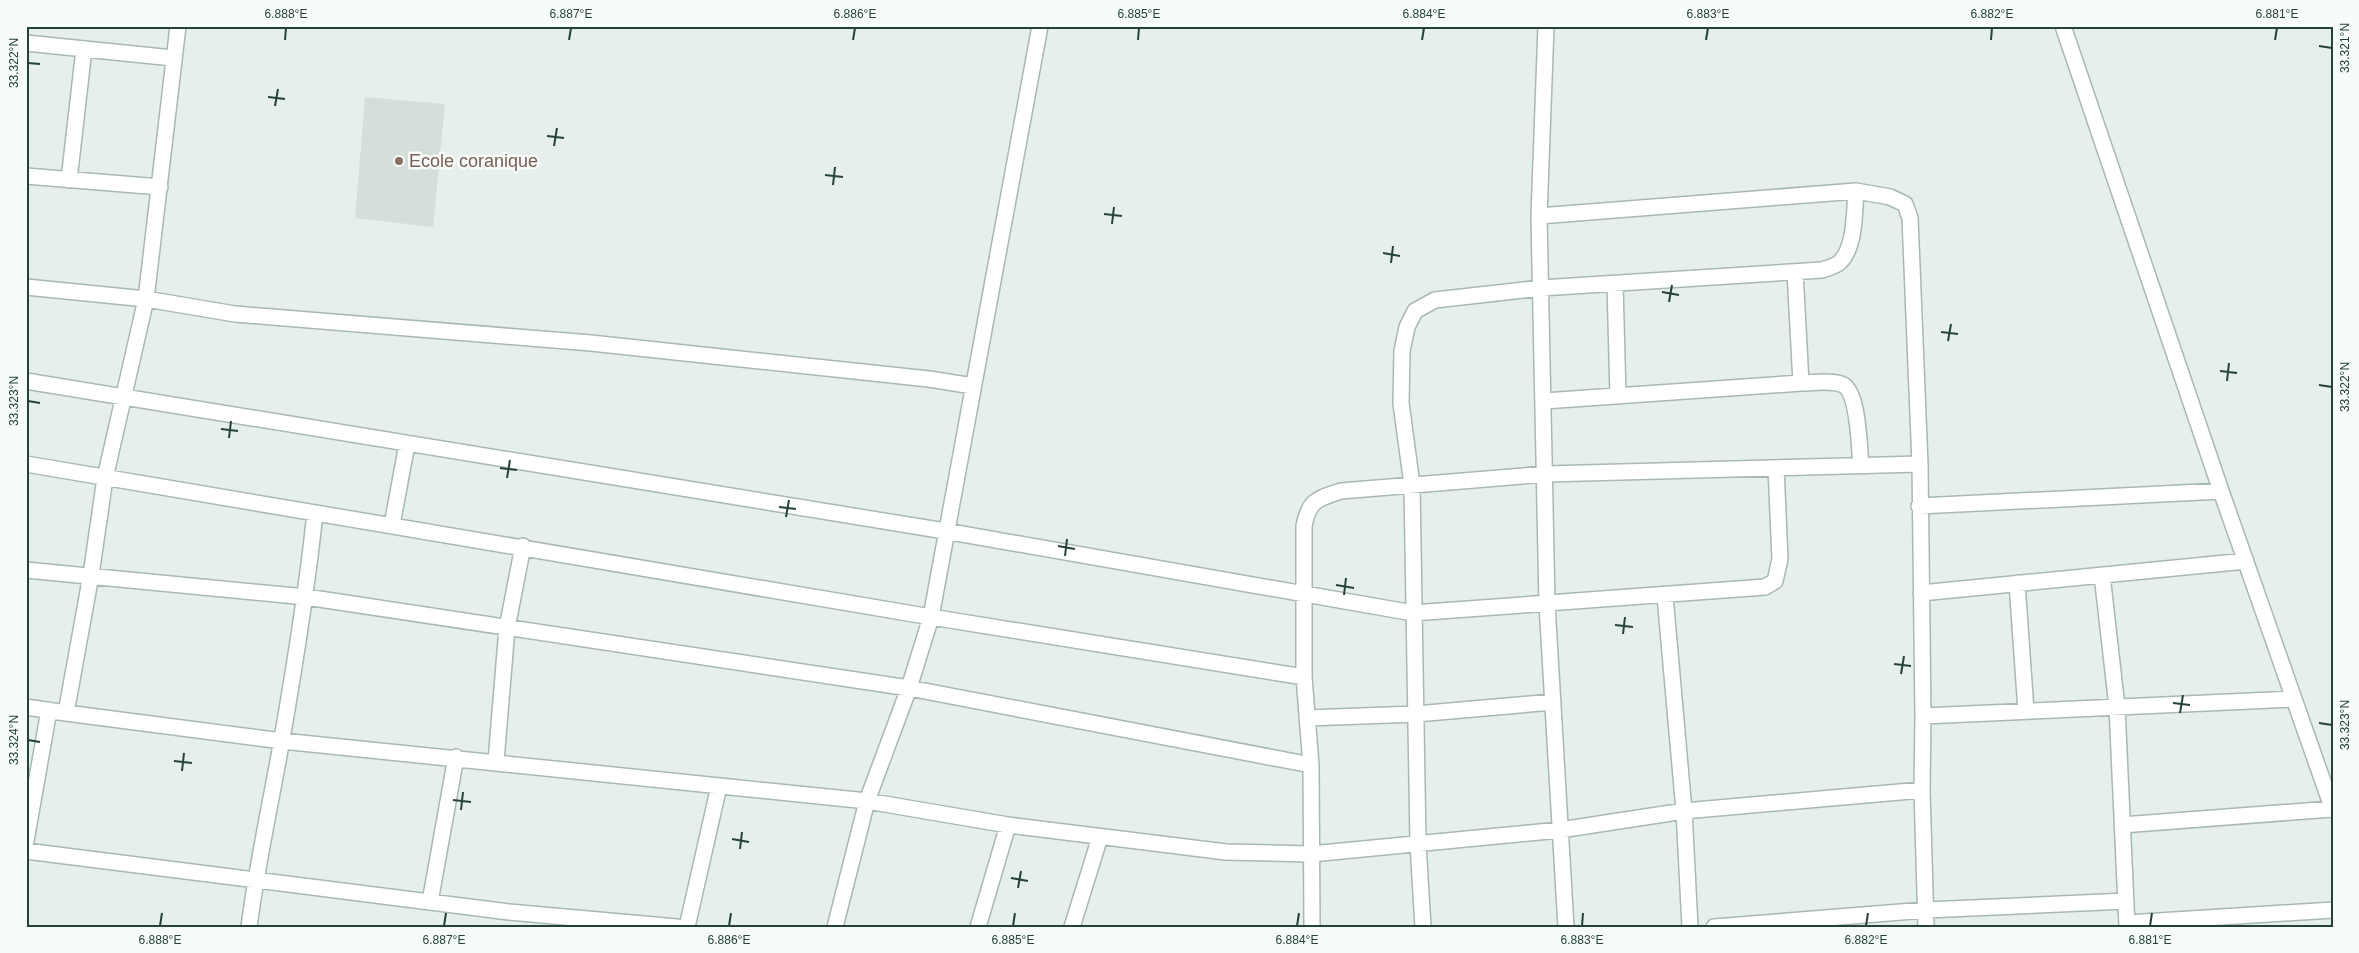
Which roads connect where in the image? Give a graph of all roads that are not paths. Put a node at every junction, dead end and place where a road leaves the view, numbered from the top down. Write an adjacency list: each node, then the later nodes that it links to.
1 (178, 26): 7 (street)
2 (1040, 26): 20 (street)
3 (1546, 26): 12 (street)
4 (2063, 26): 32 (street)
5 (26, 42): 6 (street)
6 (84, 49): 7 (street); 9 (street)
7 (172, 58): 10 (street)
8 (26, 176): 9 (street)
9 (69, 180): 10 (street)
10 (160, 187): 17 (street)
11 (1856, 191): 12 (street); 13 (street); 26 (street)
12 (1539, 216): 16 (street)
13 (1795, 272): 14 (street); 19 (street)
14 (1615, 284): 16 (street); 22 (street)
15 (26, 287): 17 (street)
16 (1541, 288): 23 (street); 31 (street)
17 (146, 299): 20 (street); 21 (street)
18 (26, 381): 21 (street)
19 (1801, 383): 22 (street); 27 (street)
20 (974, 386): 36 (street)
21 (124, 396): 24 (street); 30 (street)
22 (1618, 396): 23 (street)
23 (1544, 402): 29 (street)
24 (407, 444): 35 (street); 36 (street)
25 (26, 464): 30 (street)
26 (1920, 464): 27 (street); 33 (street)
27 (1861, 465): 28 (street)
28 (1776, 468): 29 (street); 45 (street)
29 (1546, 474): 31 (street); 47 (street)
30 (105, 478): 34 (street); 40 (street)
31 (1412, 484): 44 (street); 48 (street)
32 (2221, 491): 33 (street); 38 (street)
33 (1919, 506): 43 (street)
34 (315, 513): 35 (street); 46 (street)
35 (392, 526): 37 (street)
36 (945, 531): 44 (street); 49 (street)
37 (523, 546): 49 (street); 50 (street)
38 (2246, 562): 41 (street); 53 (street)
39 (26, 570): 40 (street)
40 (91, 575): 46 (street); 59 (street)
41 (2102, 575): 42 (street); 56 (street)
42 (2016, 583): 43 (street); 58 (street)
43 (1921, 593): 61 (street)
44 (1304, 595): 48 (street); 51 (street)
45 (1665, 596): 47 (street); 71 (street)
46 (306, 597): 50 (street); 63 (street)
47 (1547, 604): 48 (street); 54 (street)
48 (1413, 613): 60 (street)
49 (931, 617): 51 (street); 52 (street)
50 (507, 628): 52 (street); 65 (street)
51 (1304, 677): 62 (street)
52 (909, 688): 66 (street); 69 (street)
53 (2294, 699): 56 (street); 70 (street)
54 (1553, 702): 60 (street); 74 (street)
55 (26, 707): 57 (street)
56 (2117, 707): 58 (street); 73 (street)
57 (49, 710): 59 (street); 76 (street)
58 (2026, 711): 61 (street)
59 (66, 713): 63 (street)
60 (1416, 714): 62 (street); 77 (street)
61 (1923, 716): 68 (street)
62 (1307, 718): 66 (street)
63 (282, 741): 64 (street); 80 (street)
64 (456, 757): 65 (street); 82 (street)
65 (496, 761): 67 (street)
66 (1311, 765): 79 (street)
67 (719, 786): 69 (street); 92 (street)
68 (1922, 790): 71 (street); 83 (street)
69 (868, 800): 72 (street); 93 (street)
70 (2332, 810): 73 (street)
71 (1684, 811): 74 (street); 99 (street)
72 (1008, 825): 75 (street); 94 (street)
73 (2122, 825): 81 (street)
74 (1560, 830): 77 (street); 98 (street)
75 (1100, 836): 79 (street); 95 (street)
76 (26, 841)
77 (1418, 844): 79 (street); 97 (street)
78 (26, 851): 80 (street)
79 (1312, 854): 96 (street)
80 (255, 879): 82 (street); 90 (street)
81 (2126, 901): 83 (street); 88 (street)
82 (430, 902): 85 (street)
83 (1926, 910): 87 (street); 101 (street)
84 (2333, 910): 86 (street)
85 (507, 920): 89 (street)
86 (2234, 921): 88 (street)
87 (1809, 923): 100 (street)
88 (2127, 925)
89 (670, 926): 91 (street)
90 (249, 927)
91 (677, 927)
92 (687, 927)
93 (835, 927)
94 (978, 927)
95 (1072, 927)
96 (1312, 927)
97 (1423, 927)
98 (1566, 927)
99 (1690, 927)
100 (1714, 927)
101 (1926, 927)

